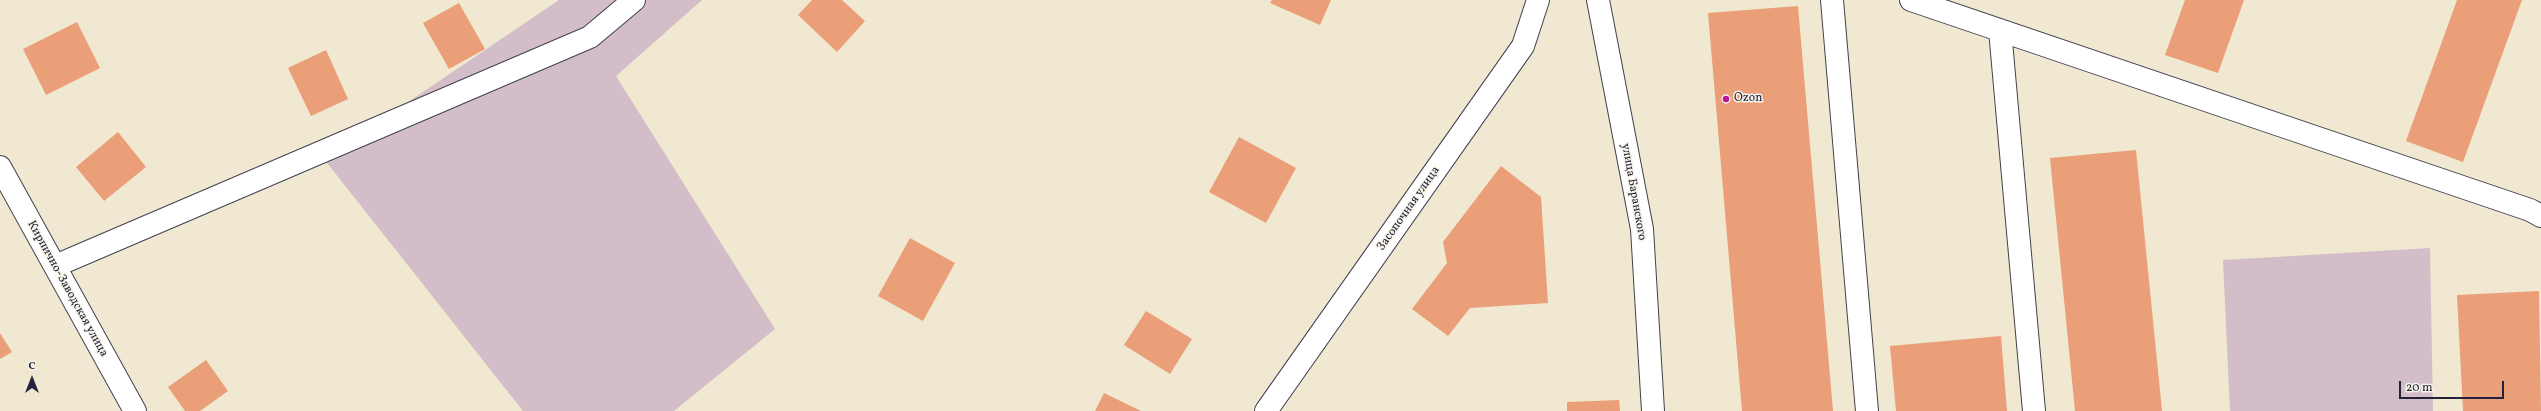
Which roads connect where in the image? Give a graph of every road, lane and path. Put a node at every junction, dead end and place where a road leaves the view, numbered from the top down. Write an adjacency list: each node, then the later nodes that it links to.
1 (634, 0): 9 (street)
2 (1538, 0): 11 (street, Засопочная улица)
3 (1598, 0): 12 (street, улица Баранского)
4 (1832, 0): 13 (street)
5 (1911, 0): 6 (street)
6 (2000, 30): 8 (street); 14 (street)
7 (0, 167): 9 (street, Кирпично-Заводская улица)
8 (2541, 216)
9 (55, 266): 10 (street, Кирпично-Заводская улица)
10 (135, 411)
11 (1266, 411)
12 (1653, 411)
13 (1867, 411)
14 (2034, 411)

